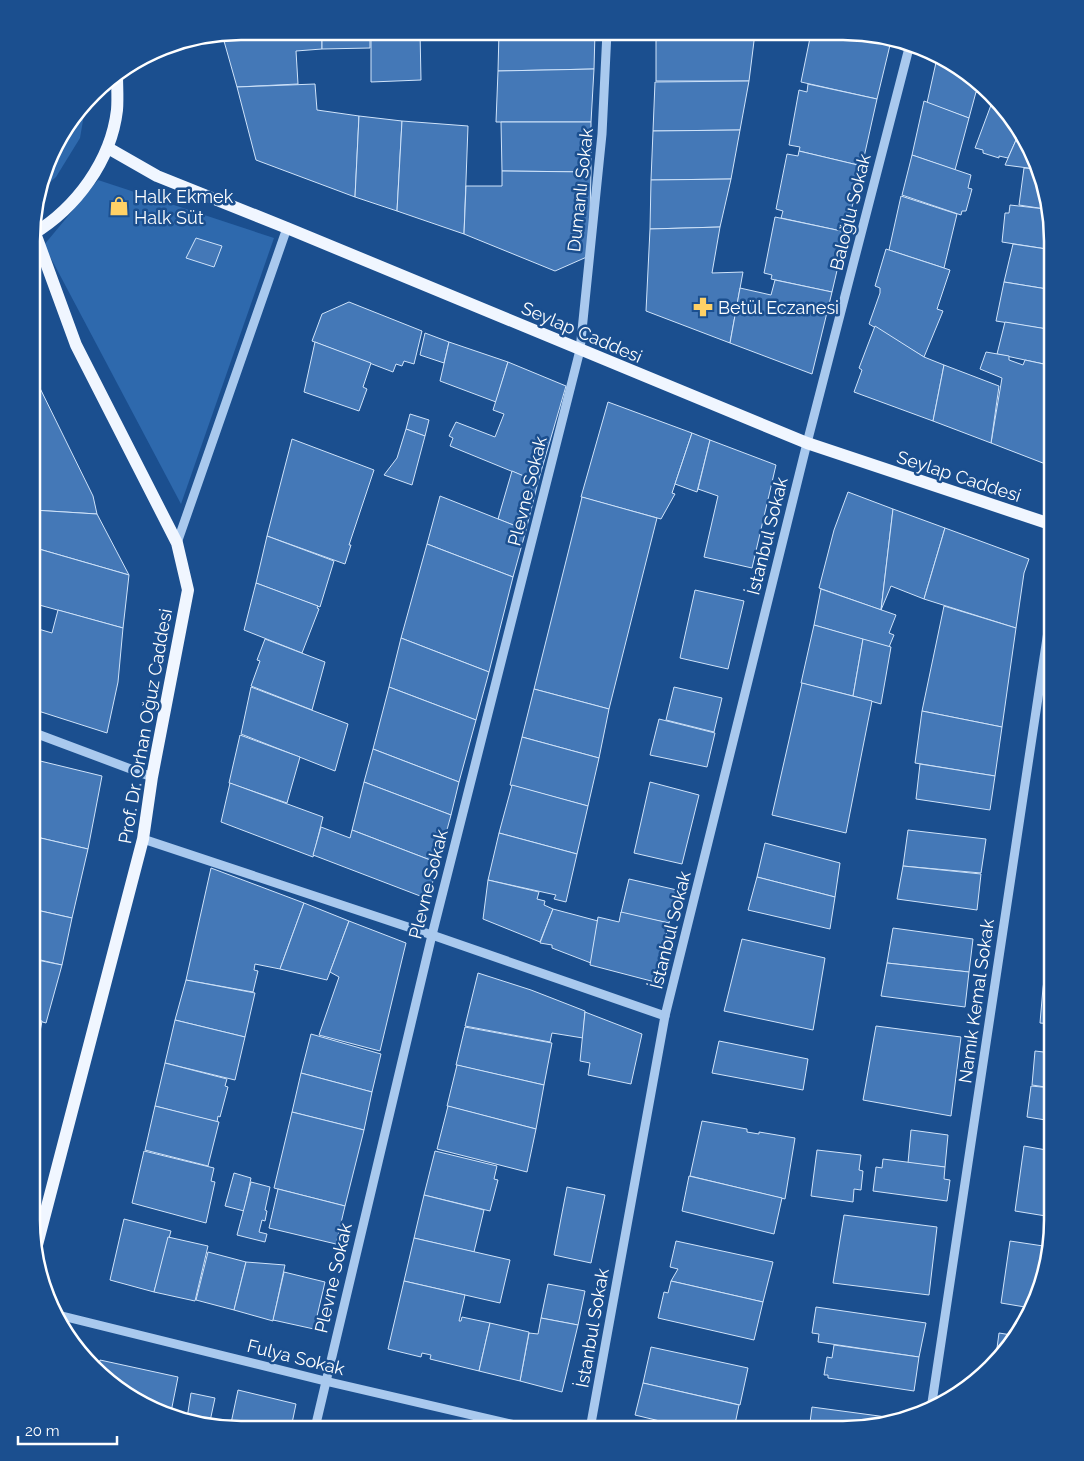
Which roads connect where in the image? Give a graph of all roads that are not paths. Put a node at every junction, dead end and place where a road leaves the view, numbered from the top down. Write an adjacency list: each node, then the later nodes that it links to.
1 (607, 40): 8 (street, Dumanlı Sokak)
2 (908, 51): 9 (street, Baloğlu Sokak)
3 (117, 83): 4 (main road)
4 (108, 148): 5 (main road); 6 (main road, Seylap Caddesi)
5 (40, 228)
6 (287, 228): 8 (main road, Seylap Caddesi); 11 (street)
7 (40, 249): 11 (main road, Prof. Dr. Orhan Oğuz Caddesi)
8 (580, 350): 9 (main road, Seylap Caddesi); 16 (street, Plevne Sokak)
9 (807, 443): 10 (main road, Seylap Caddesi); 17 (street, İstanbul Sokak)
10 (1044, 522)
11 (177, 543): 14 (main road, Prof. Dr. Orhan Oğuz Caddesi)
12 (1044, 658): 21 (street, Namık Kemal Sokak)
13 (40, 735): 14 (street)
14 (152, 777): 15 (main road, Prof. Dr. Orhan Oğuz Caddesi)
15 (143, 839): 16 (street); 18 (main road, Prof. Dr. Orhan Oğuz Caddesi)
16 (432, 935): 17 (street); 20 (street, Plevne Sokak)
17 (665, 1016): 24 (street, İstanbul Sokak)
18 (40, 1233)
19 (65, 1317): 20 (street, Fulya Sokak)
20 (325, 1381): 22 (street, Plevne Sokak); 23 (street, Fulya Sokak)
21 (932, 1400)
22 (316, 1421)
23 (498, 1421)
24 (591, 1421)

